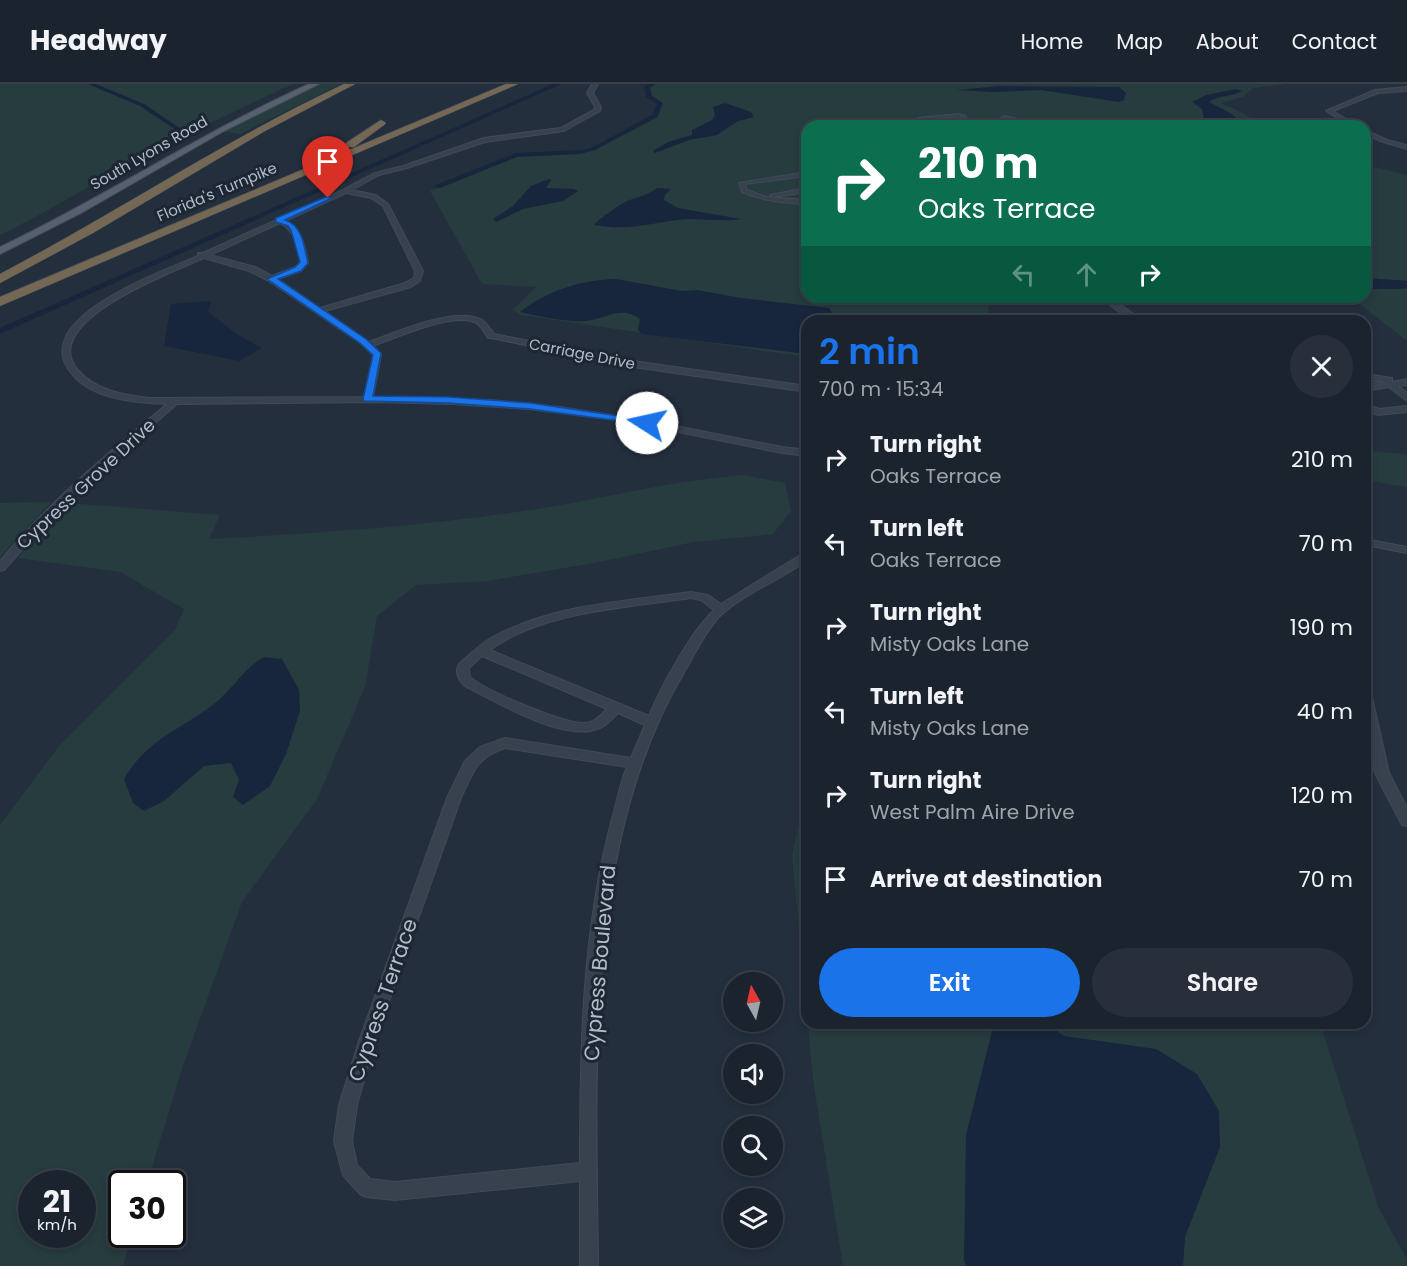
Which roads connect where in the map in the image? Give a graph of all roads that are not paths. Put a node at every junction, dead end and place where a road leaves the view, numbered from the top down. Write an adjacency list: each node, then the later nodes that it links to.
1 (293, 84): 10 (main road, South Lyons Road)
2 (315, 84): 25 (main road, South Lyons Road)
3 (514, 84): 8 (highway, Florida's Turnpike)
4 (526, 84): 8 (highway)
5 (595, 84): 20 (street)
6 (354, 86): 27 (highway, Florida's Turnpike)
7 (1407, 86): 14 (street)
8 (476, 100): 19 (highway, Florida's Turnpike)
9 (942, 117): 11 (street); 12 (street); 13 (street)
10 (217, 119)
11 (922, 120)
12 (944, 120)
13 (965, 120)
14 (1344, 120)
15 (381, 123): 19 (highway)
16 (1371, 135): 17 (street)
17 (1407, 147)
18 (801, 175): 22 (street)
19 (262, 191): 29 (highway, Florida's Turnpike)
20 (345, 191): 24 (street); 31 (street)
21 (801, 191): 22 (street)
22 (756, 197): 23 (street)
23 (801, 202)
24 (278, 220): 26 (street); 28 (street)
25 (0, 251)
26 (201, 255): 28 (street); 41 (street)
27 (0, 279)
28 (272, 279): 31 (street)
29 (0, 302)
30 (1112, 303): 32 (street)
31 (317, 310): 33 (street)
32 (1130, 315)
33 (368, 345): 38 (street, Carriage Drive); 40 (street)
34 (1371, 378): 35 (street)
35 (1405, 382): 36 (street)
36 (1391, 384): 37 (street); 39 (street)
37 (1371, 387)
38 (801, 388)
39 (1407, 398)
40 (368, 399): 41 (street); 44 (street)
41 (175, 402): 48 (street, Cypress Grove Drive)
42 (1371, 409): 43 (street)
43 (1407, 410)
44 (801, 452)
45 (1371, 543): 46 (street)
46 (1407, 550)
47 (801, 559): 49 (street, Cypress Boulevard)
48 (0, 568)
49 (721, 610): 50 (street); 53 (street, Cypress Boulevard)
50 (481, 651): 51 (street); 51 (street)
51 (615, 708): 53 (street)
52 (1371, 720): 55 (street)
53 (651, 722): 54 (street, Cypress Boulevard)
54 (634, 763): 56 (street, Cypress Boulevard); 56 (street, Cypress Terrace)
55 (1407, 821)
56 (589, 1171): 57 (street, Cypress Boulevard)
57 (589, 1266)

